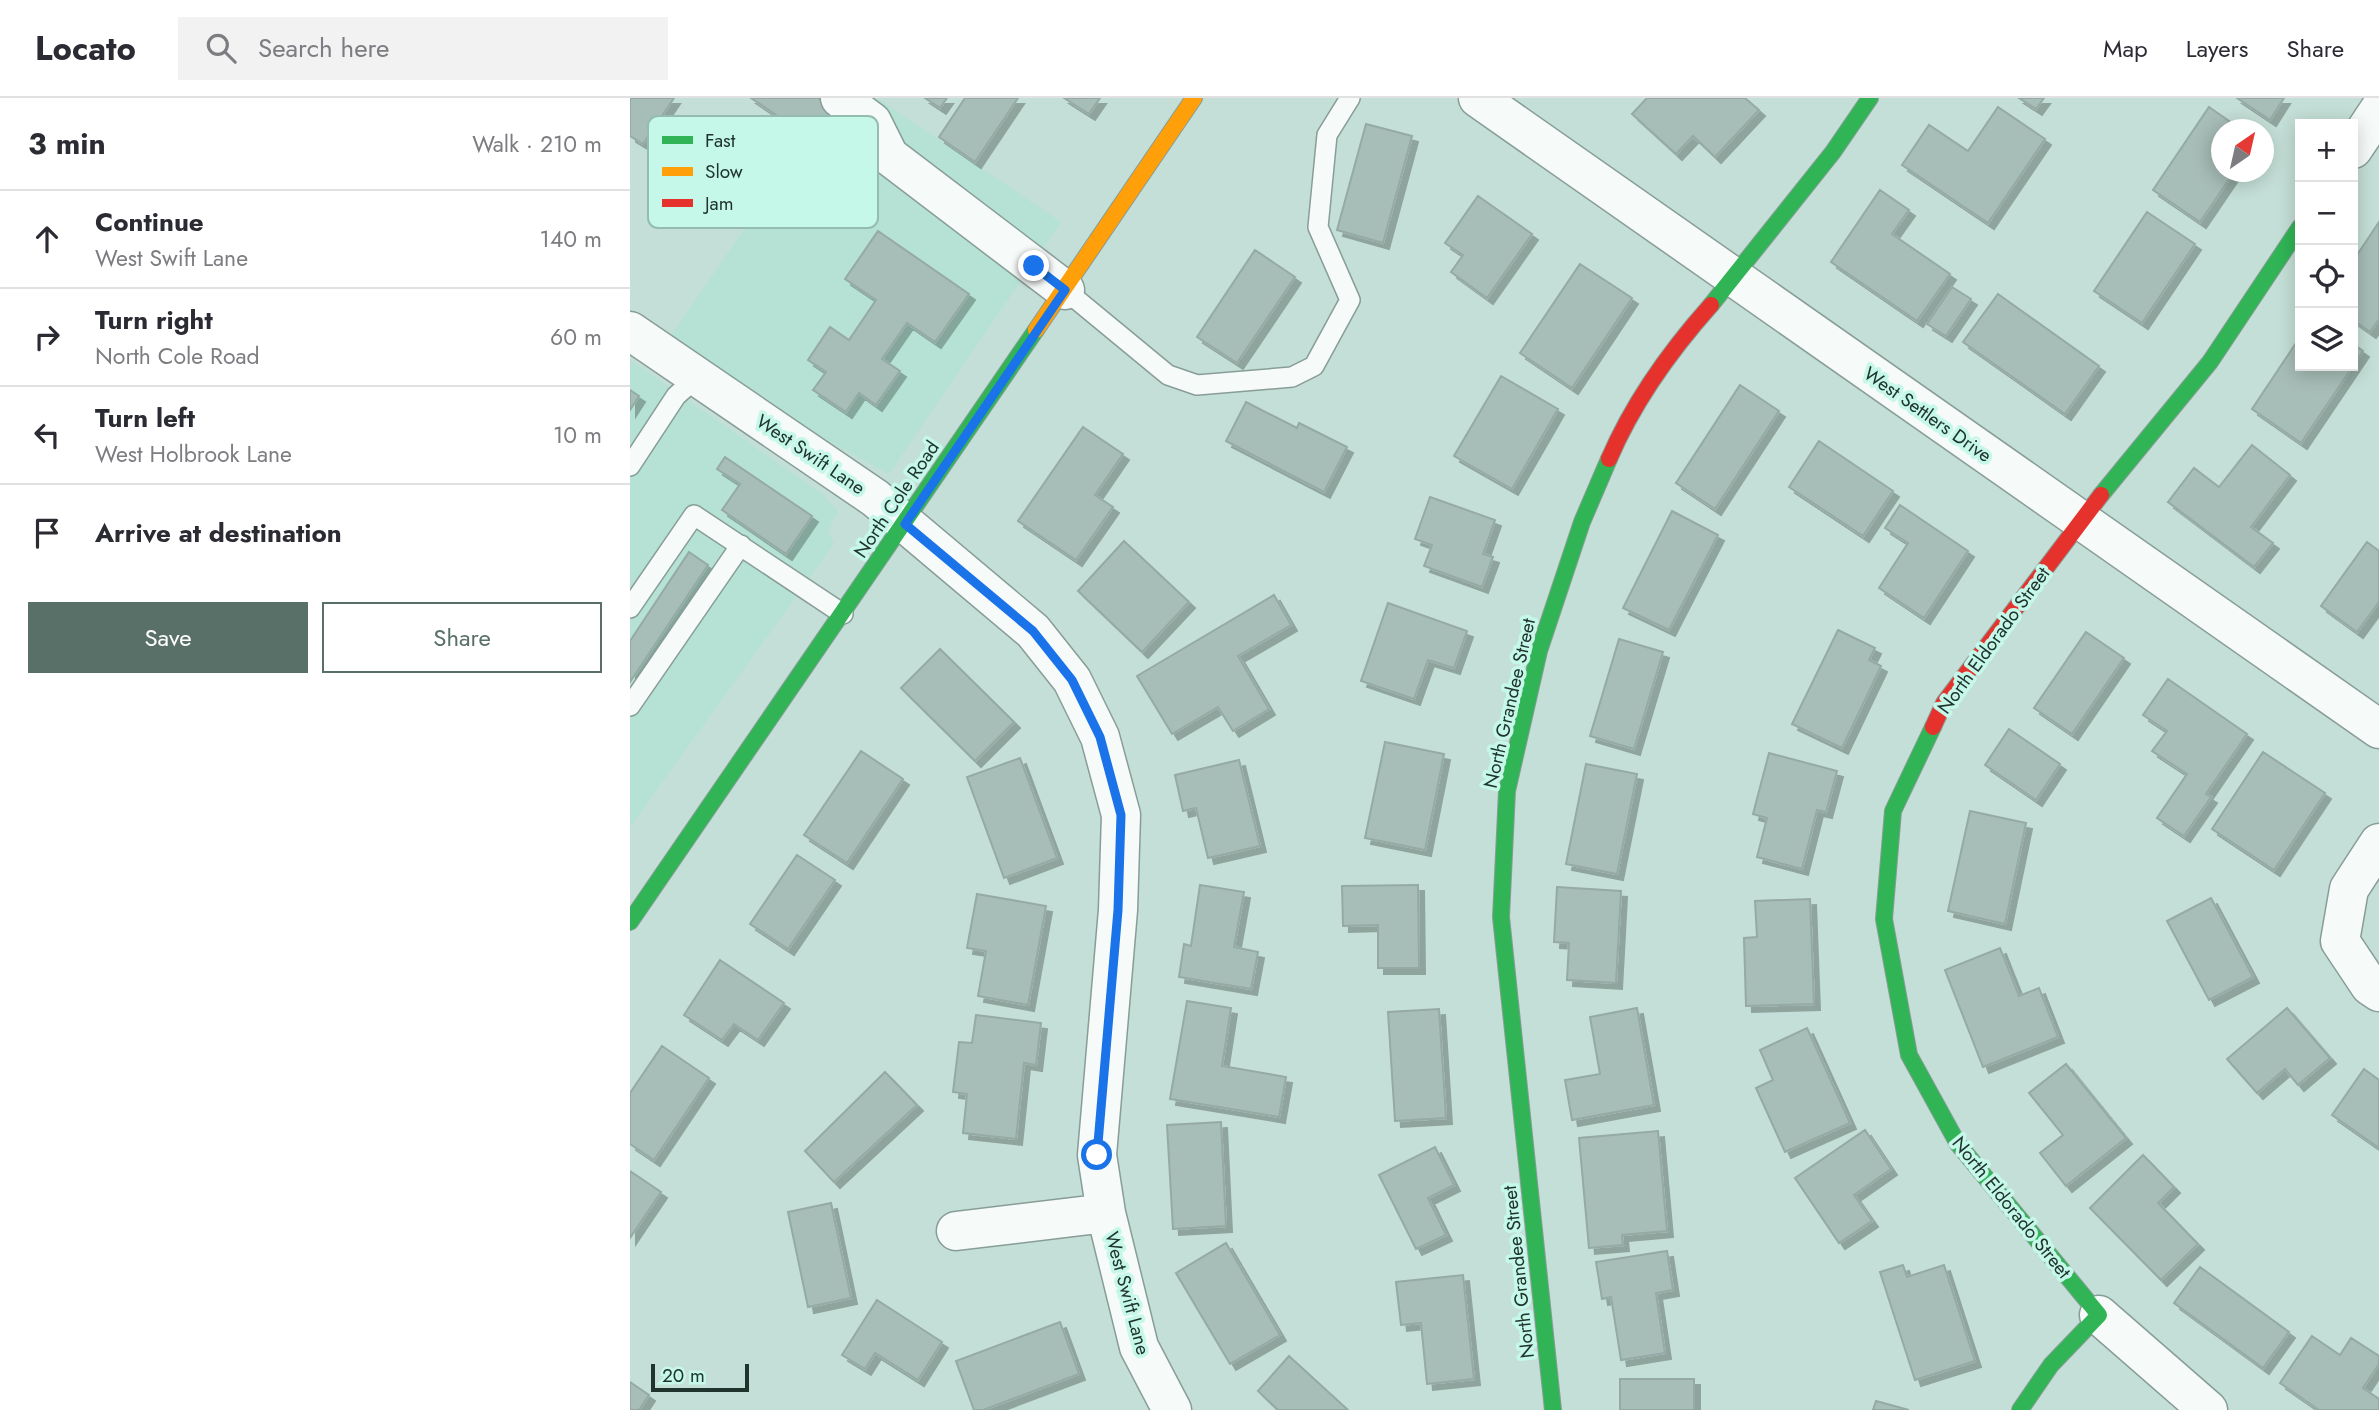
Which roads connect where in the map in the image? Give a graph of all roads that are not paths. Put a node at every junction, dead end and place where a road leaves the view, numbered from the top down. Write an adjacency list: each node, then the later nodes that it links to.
1 (840, 98): 7 (street)
2 (1194, 98): 12 (street, North Cole Road)
3 (1350, 98): 12 (lane)
4 (1478, 98): 11 (street, West Settlers Drive)
5 (1870, 98): 11 (street, North Grandee Street)
6 (2379, 110): 9 (street)
7 (865, 116)
8 (878, 133): 12 (street)
9 (2358, 142)
10 (2295, 235): 17 (street, North Eldorado Street)
11 (1735, 278): 17 (street, West Settlers Drive); 31 (street, North Grandee Street)
12 (1065, 290): 18 (street, North Cole Road)
13 (630, 331): 14 (street, West Swift Lane)
14 (697, 377): 15 (lane); 18 (street, West Swift Lane)
15 (636, 446): 16 (lane)
16 (630, 467)
17 (2081, 520): 23 (street, West Settlers Drive); 29 (street, North Eldorado Street)
18 (905, 524): 21 (street, North Cole Road); 27 (street, West Swift Lane)
19 (741, 545): 20 (lane); 21 (lane); 22 (lane)
20 (630, 608)
21 (843, 614): 25 (street, North Cole Road)
22 (630, 706)
23 (2379, 729)
24 (2379, 843): 26 (street)
25 (630, 922)
26 (2379, 992)
27 (1106, 1213): 28 (street, West Swift Lane); 30 (street, West Swift Lane)
28 (956, 1231)
29 (2099, 1315): 32 (street); 33 (street)
30 (1172, 1410)
31 (1553, 1410)
32 (2020, 1410)
33 (2208, 1410)

